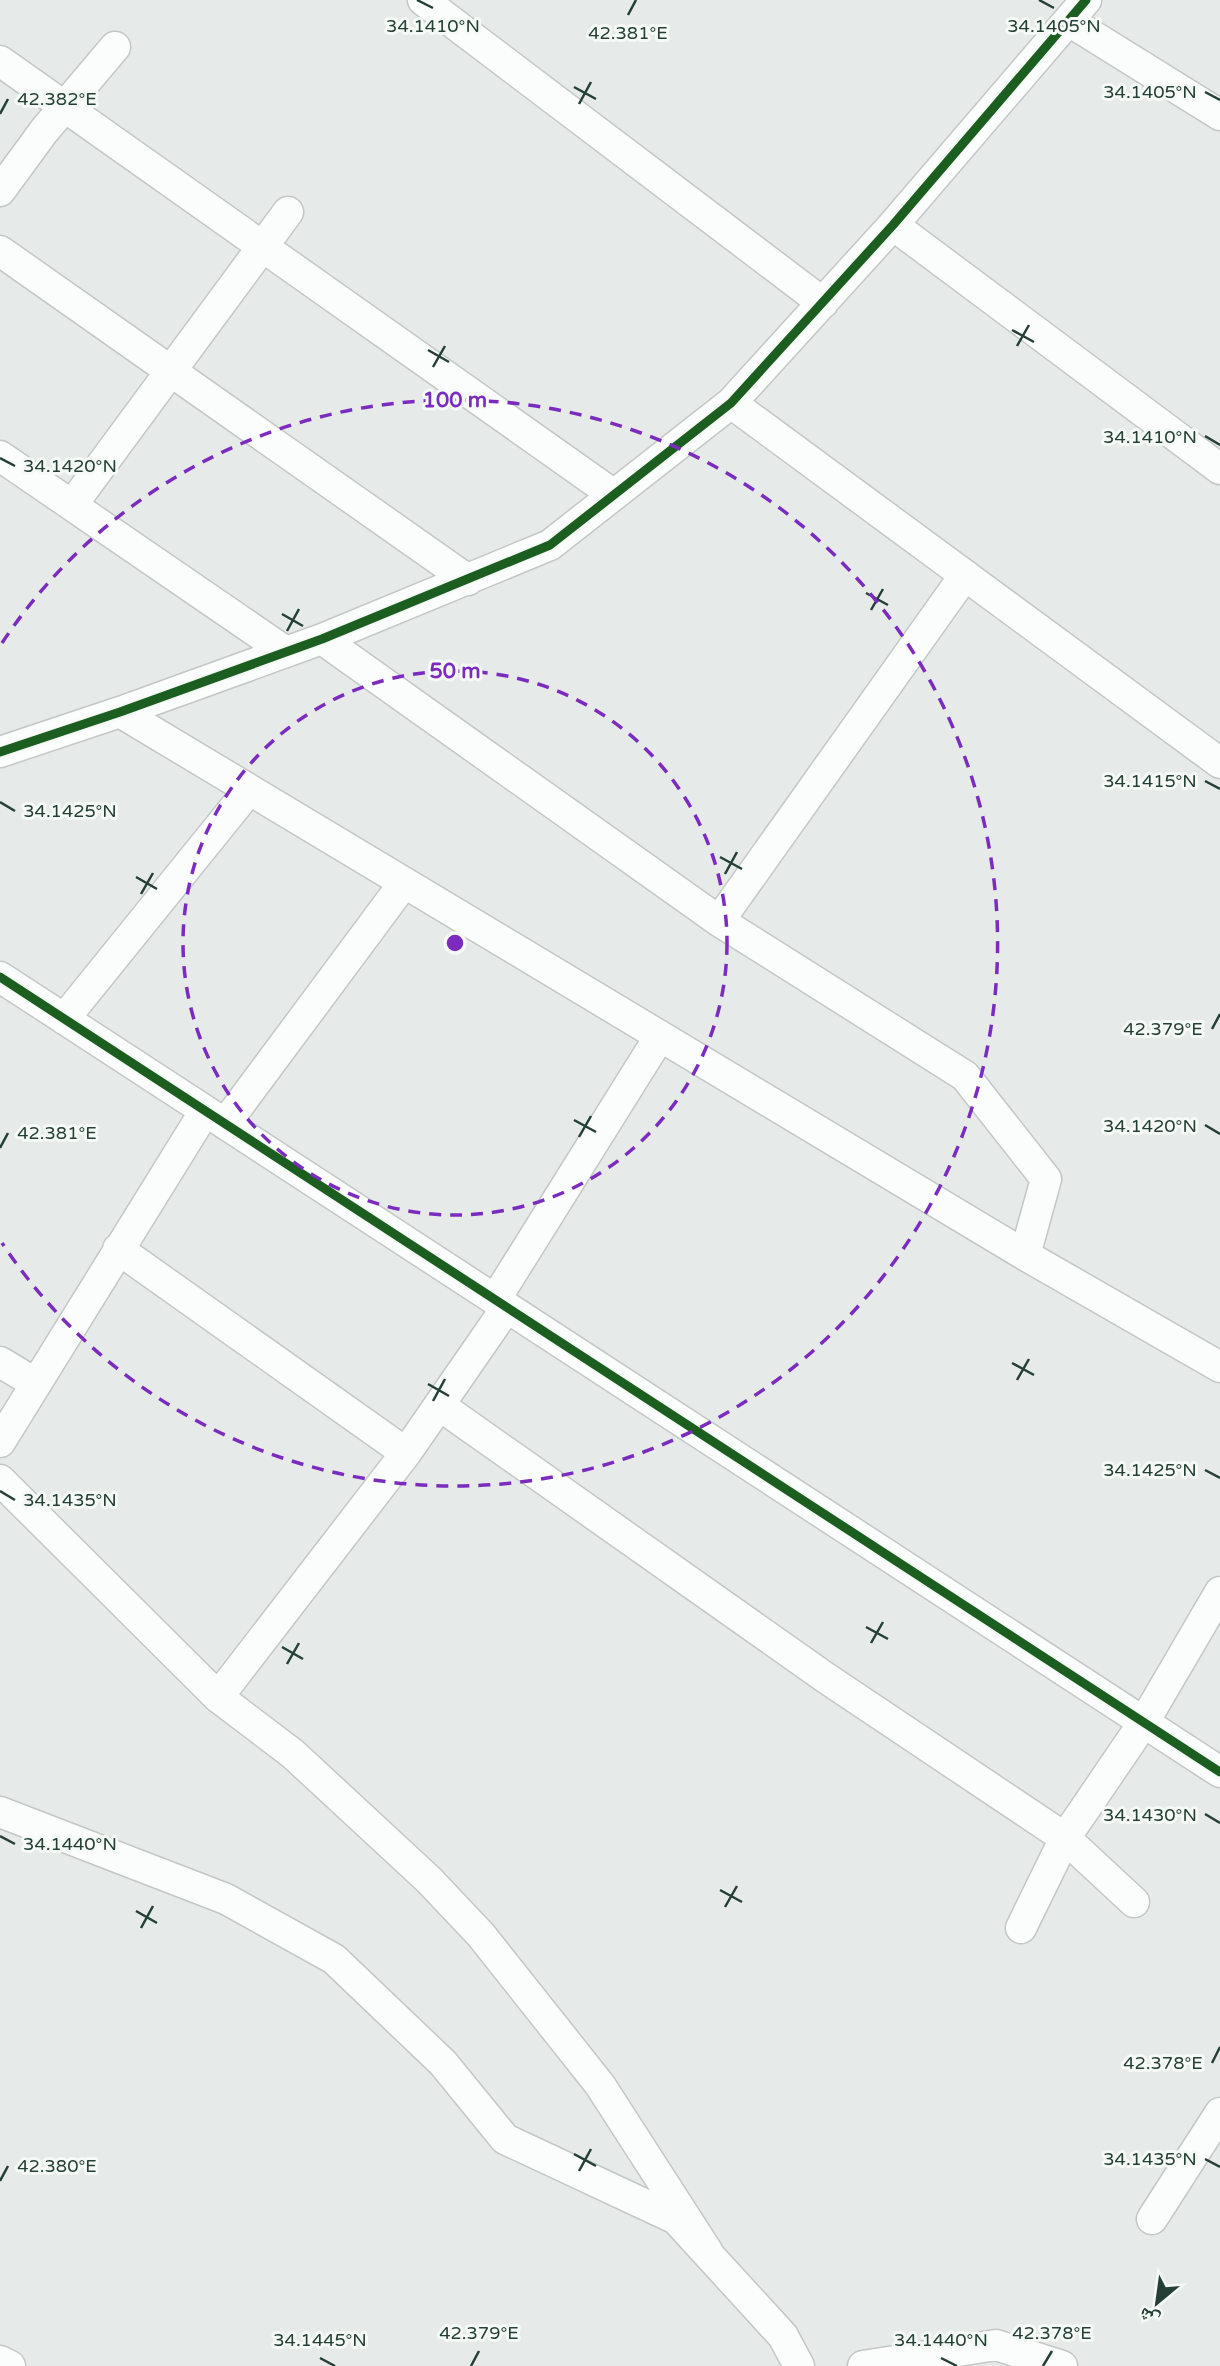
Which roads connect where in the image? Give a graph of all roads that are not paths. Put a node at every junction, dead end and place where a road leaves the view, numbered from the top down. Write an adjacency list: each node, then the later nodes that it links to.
1 (423, 0): 12 (street)
2 (1077, 11): 6 (street); 9 (street)
3 (115, 47): 5 (street)
4 (0, 61): 5 (street)
5 (63, 108): 7 (street); 10 (street)
6 (1220, 114)
7 (0, 191)
8 (288, 212): 10 (street)
9 (894, 225): 12 (street); 16 (street)
10 (262, 247): 13 (street); 17 (street)
11 (0, 251): 13 (street)
12 (823, 303): 14 (street)
13 (170, 370): 18 (street); 20 (street)
14 (732, 403): 17 (street); 19 (street)
15 (0, 456): 18 (street)
16 (1220, 469)
17 (614, 495): 20 (street)
18 (72, 505): 22 (street)
19 (965, 575): 25 (street); 28 (street)
20 (468, 580): 21 (street)
21 (322, 639): 22 (street); 28 (street)
22 (286, 652): 23 (street)
23 (120, 712): 24 (street); 26 (street)
24 (0, 752)
25 (1220, 763)
26 (249, 790): 27 (street); 30 (street)
27 (404, 883): 31 (street); 32 (street)
28 (719, 921): 34 (street)
29 (0, 977): 30 (street)
30 (64, 1019): 32 (street)
31 (660, 1036): 34 (street); 35 (street)
32 (215, 1117): 33 (street); 35 (street)
33 (118, 1249): 38 (street); 41 (street)
34 (1025, 1255): 37 (street)
35 (501, 1303): 39 (street); 45 (street)
36 (0, 1363): 38 (street)
37 (1220, 1367)
38 (35, 1383): 40 (street)
39 (439, 1405): 41 (street); 48 (street)
40 (0, 1442)
41 (406, 1453): 44 (street)
42 (0, 1480): 44 (street)
43 (1220, 1592): 45 (street)
44 (218, 1697): 53 (street)
45 (1144, 1722): 46 (street); 48 (street)
46 (1220, 1772)
47 (0, 1812): 53 (street)
48 (1065, 1838): 49 (street); 50 (street)
49 (1134, 1902)
50 (1021, 1928)
51 (1218, 2118): 52 (street)
52 (1152, 2219)
53 (707, 2251): 56 (street)
54 (0, 2361): 55 (street)
55 (10, 2366)
56 (799, 2366)
57 (863, 2366): 58 (street)
58 (1062, 2366)

